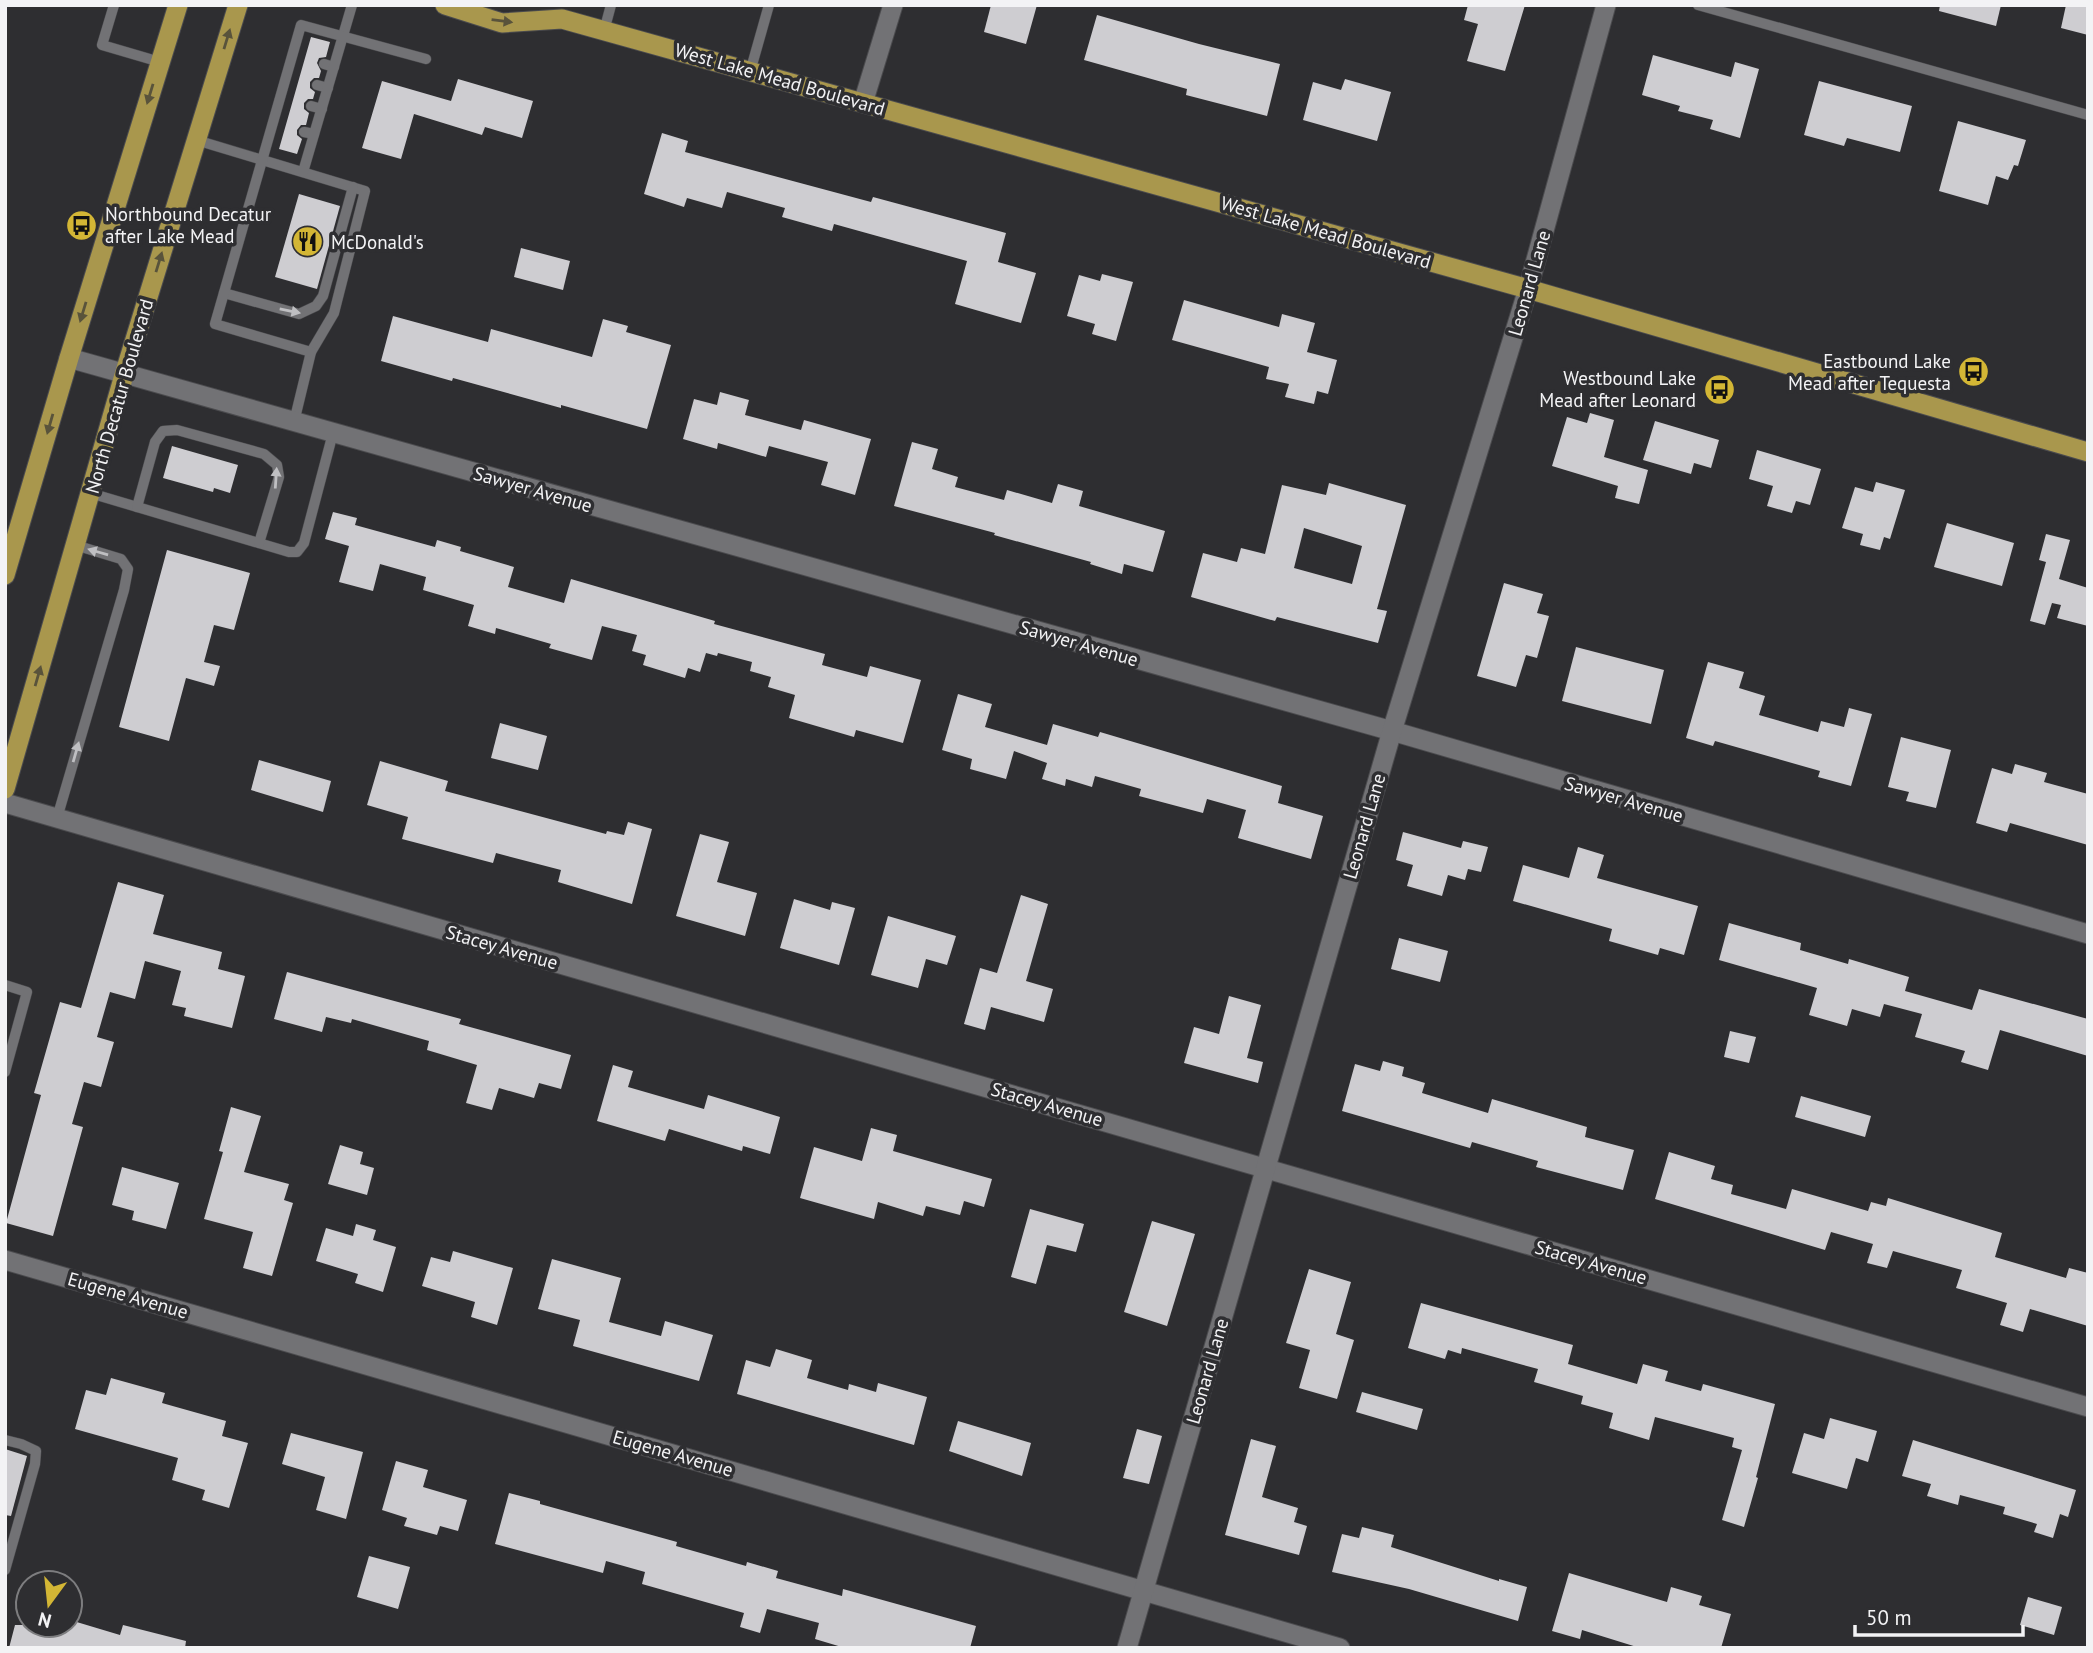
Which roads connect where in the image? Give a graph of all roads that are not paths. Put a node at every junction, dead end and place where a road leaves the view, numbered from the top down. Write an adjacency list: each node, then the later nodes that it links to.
1 (114, 5): 18 (lane)
2 (178, 5): 18 (main road)
3 (238, 5): 28 (main road, North Decatur Boulevard, one-way to 3)
4 (352, 5): 14 (lane)
5 (445, 5): 12 (main road, West Lake Mead Boulevard, one-way to 12)
6 (547, 5): 12 (main road, West Lake Mead Boulevard)
7 (611, 5): 13 (lane)
8 (769, 5): 19 (lane)
9 (893, 5): 24 (street)
10 (1606, 5): 32 (street, Leonard Lane)
11 (1698, 5): 25 (lane)
12 (562, 19): 13 (main road, West Lake Mead Boulevard)
13 (604, 30): 19 (main road, West Lake Mead Boulevard)
14 (343, 37): 15 (lane); 17 (lane); 30 (lane)
15 (292, 55): 16 (lane); 20 (lane)
16 (305, 59)
17 (426, 59)
18 (160, 62): 35 (main road, one-way to 35)
19 (750, 72): 24 (main road, West Lake Mead Boulevard)
20 (286, 76): 21 (lane); 22 (lane)
21 (299, 80)
22 (280, 98): 23 (lane); 26 (lane)
23 (292, 102)
24 (863, 103): 32 (main road, West Lake Mead Boulevard)
25 (2088, 115)
26 (272, 123): 27 (lane); 29 (lane)
27 (285, 127)
28 (196, 140): 29 (lane); 36 (main road, North Decatur Boulevard, one-way to 28)
29 (262, 160): 30 (lane); 33 (lane)
30 (303, 172): 31 (lane)
31 (353, 187): 33 (lane, one-way to 31); 34 (lane)
32 (1528, 289): 39 (main road, West Lake Mead Boulevard); 45 (street, Leonard Lane)
33 (224, 293): 34 (lane)
34 (311, 352): 37 (lane)
35 (69, 358): 36 (street, Sawyer Avenue); 44 (main road, one-way to 44)
36 (124, 374): 37 (street, Sawyer Avenue); 40 (main road, North Decatur Boulevard)
37 (294, 422): 38 (street, Sawyer Avenue)
38 (333, 433): 42 (lane); 45 (street, Sawyer Avenue)
39 (2088, 452)
40 (90, 493): 41 (lane); 43 (main road, North Decatur Boulevard)
41 (137, 507): 42 (lane); 42 (lane, one-way to 41)
42 (259, 543)
43 (75, 545): 46 (main road, North Decatur Boulevard, one-way to 43); 48 (lane, one-way to 43)
44 (5, 575)
45 (1392, 731): 49 (street, Sawyer Avenue); 52 (street, Leonard Lane)
46 (5, 789)
47 (5, 803): 48 (street, Stacey Avenue)
48 (57, 818): 52 (street, Stacey Avenue)
49 (2088, 934)
50 (5, 985): 51 (lane)
51 (5, 1072)
52 (1266, 1167): 54 (street, Stacey Avenue); 57 (street, Leonard Lane)
53 (5, 1260): 57 (street, Eugene Avenue)
54 (2088, 1407)
55 (5, 1440): 56 (lane)
56 (5, 1570)
57 (1144, 1591): 58 (street, Leonard Lane); 59 (street, Eugene Avenue)
58 (1127, 1648)
59 (1340, 1648)

